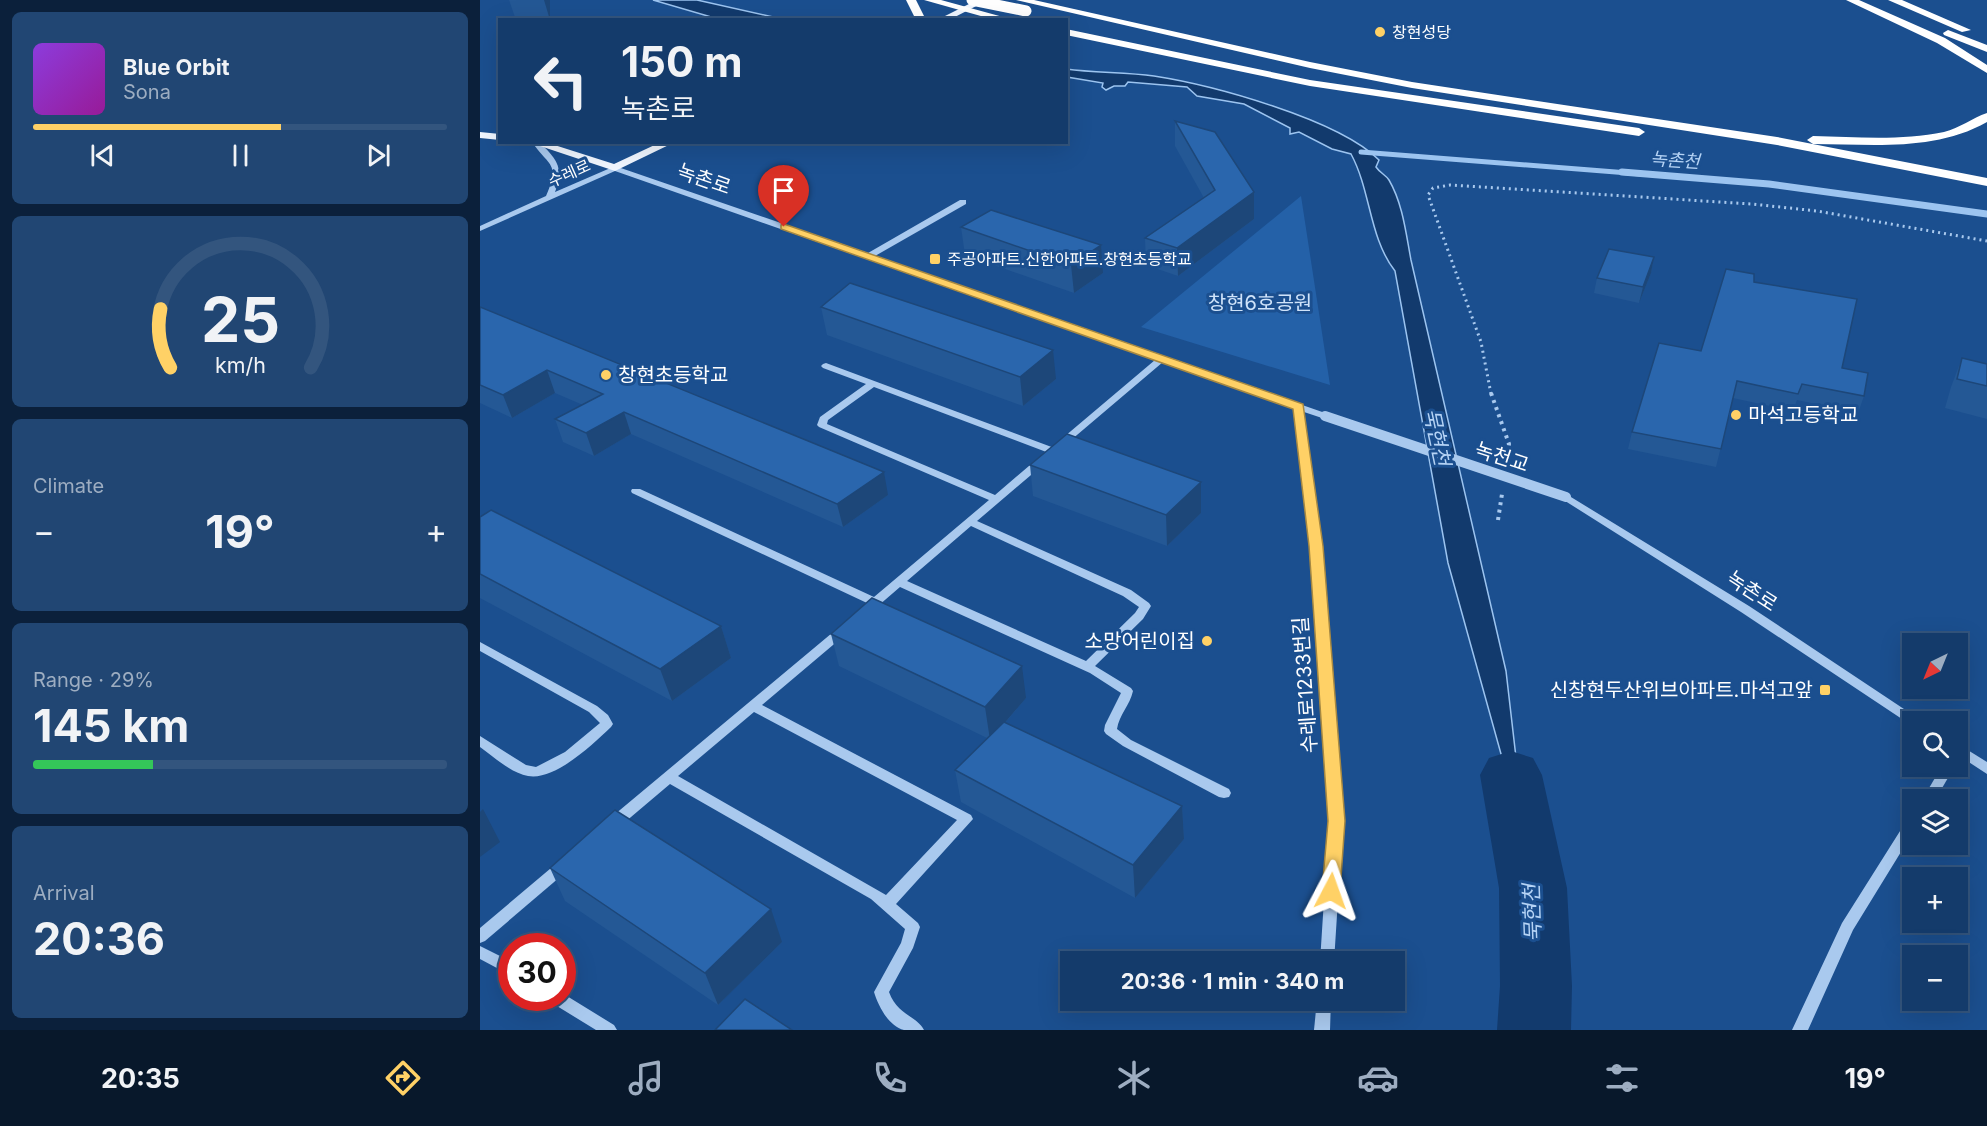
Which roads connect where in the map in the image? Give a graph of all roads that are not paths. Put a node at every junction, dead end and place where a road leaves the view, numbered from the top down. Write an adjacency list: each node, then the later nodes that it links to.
1 (911, 0): 10 (highway)
2 (929, 0): 9 (highway)
3 (984, 0): 9 (main road)
4 (1021, 0): 19 (highway)
5 (1072, 0): 19 (highway)
6 (1851, 0): 18 (highway)
7 (1865, 0): 17 (highway)
8 (1893, 0): 16 (highway)
9 (970, 4): 11 (main road); 12 (highway); 13 (highway, bridge)
10 (920, 18)
11 (945, 18)
12 (1004, 18)
13 (1056, 18)
14 (1068, 21): 21 (highway)
15 (1068, 32): 21 (highway)
16 (1987, 38)
17 (1987, 49)
18 (1987, 70)
19 (1412, 85): 24 (highway)
20 (1987, 117): 24 (highway)
21 (1586, 125): 30 (highway)
22 (480, 135): 23 (main road)
23 (498, 137)
24 (1777, 141): 29 (highway)
25 (535, 144): 31 (street)
26 (537, 144): 28 (main road)
27 (666, 144): 28 (main road, 수레로)
28 (615, 168): 31 (street, 수레로); 34 (street, 녹촌로)
29 (1987, 182)
30 (1987, 191)
31 (549, 198): 33 (street, 수레로)
32 (963, 202): 34 (street)
33 (480, 230)
34 (869, 256): 35 (street, 녹촌로)
35 (1161, 359): 38 (street, 녹촌로); 40 (street)
36 (826, 366): 37 (street)
37 (873, 384): 40 (street); 43 (street)
38 (1299, 407): 39 (street, 녹촌로); 61 (street, 수레로1233번길)
39 (1324, 416): 42 (street, 녹천교, bridge)
40 (1053, 452): 43 (street)
41 (636, 491): 46 (street)
42 (1566, 497): 50 (street, 녹촌로)
43 (997, 499): 44 (street)
44 (970, 522): 45 (street); 48 (street)
45 (899, 582): 46 (street); 48 (street)
46 (875, 602): 49 (street)
47 (480, 646): 51 (street)
48 (1087, 667): 55 (street)
49 (754, 706): 54 (street); 59 (street)
50 (1902, 713)
51 (480, 741)
52 (1968, 757): 53 (street)
53 (1987, 769)
54 (669, 777): 56 (street); 59 (street)
55 (1224, 793)
56 (606, 831)
57 (1902, 840): 69 (street)
58 (570, 861): 60 (street)
59 (887, 904): 67 (street)
60 (480, 937)
61 (1328, 951)
62 (480, 952): 63 (street)
63 (498, 962)
64 (576, 1010): 66 (street)
65 (1323, 1011): 68 (street)
66 (609, 1030)
67 (915, 1030)
68 (1322, 1030)
69 (1800, 1030)

